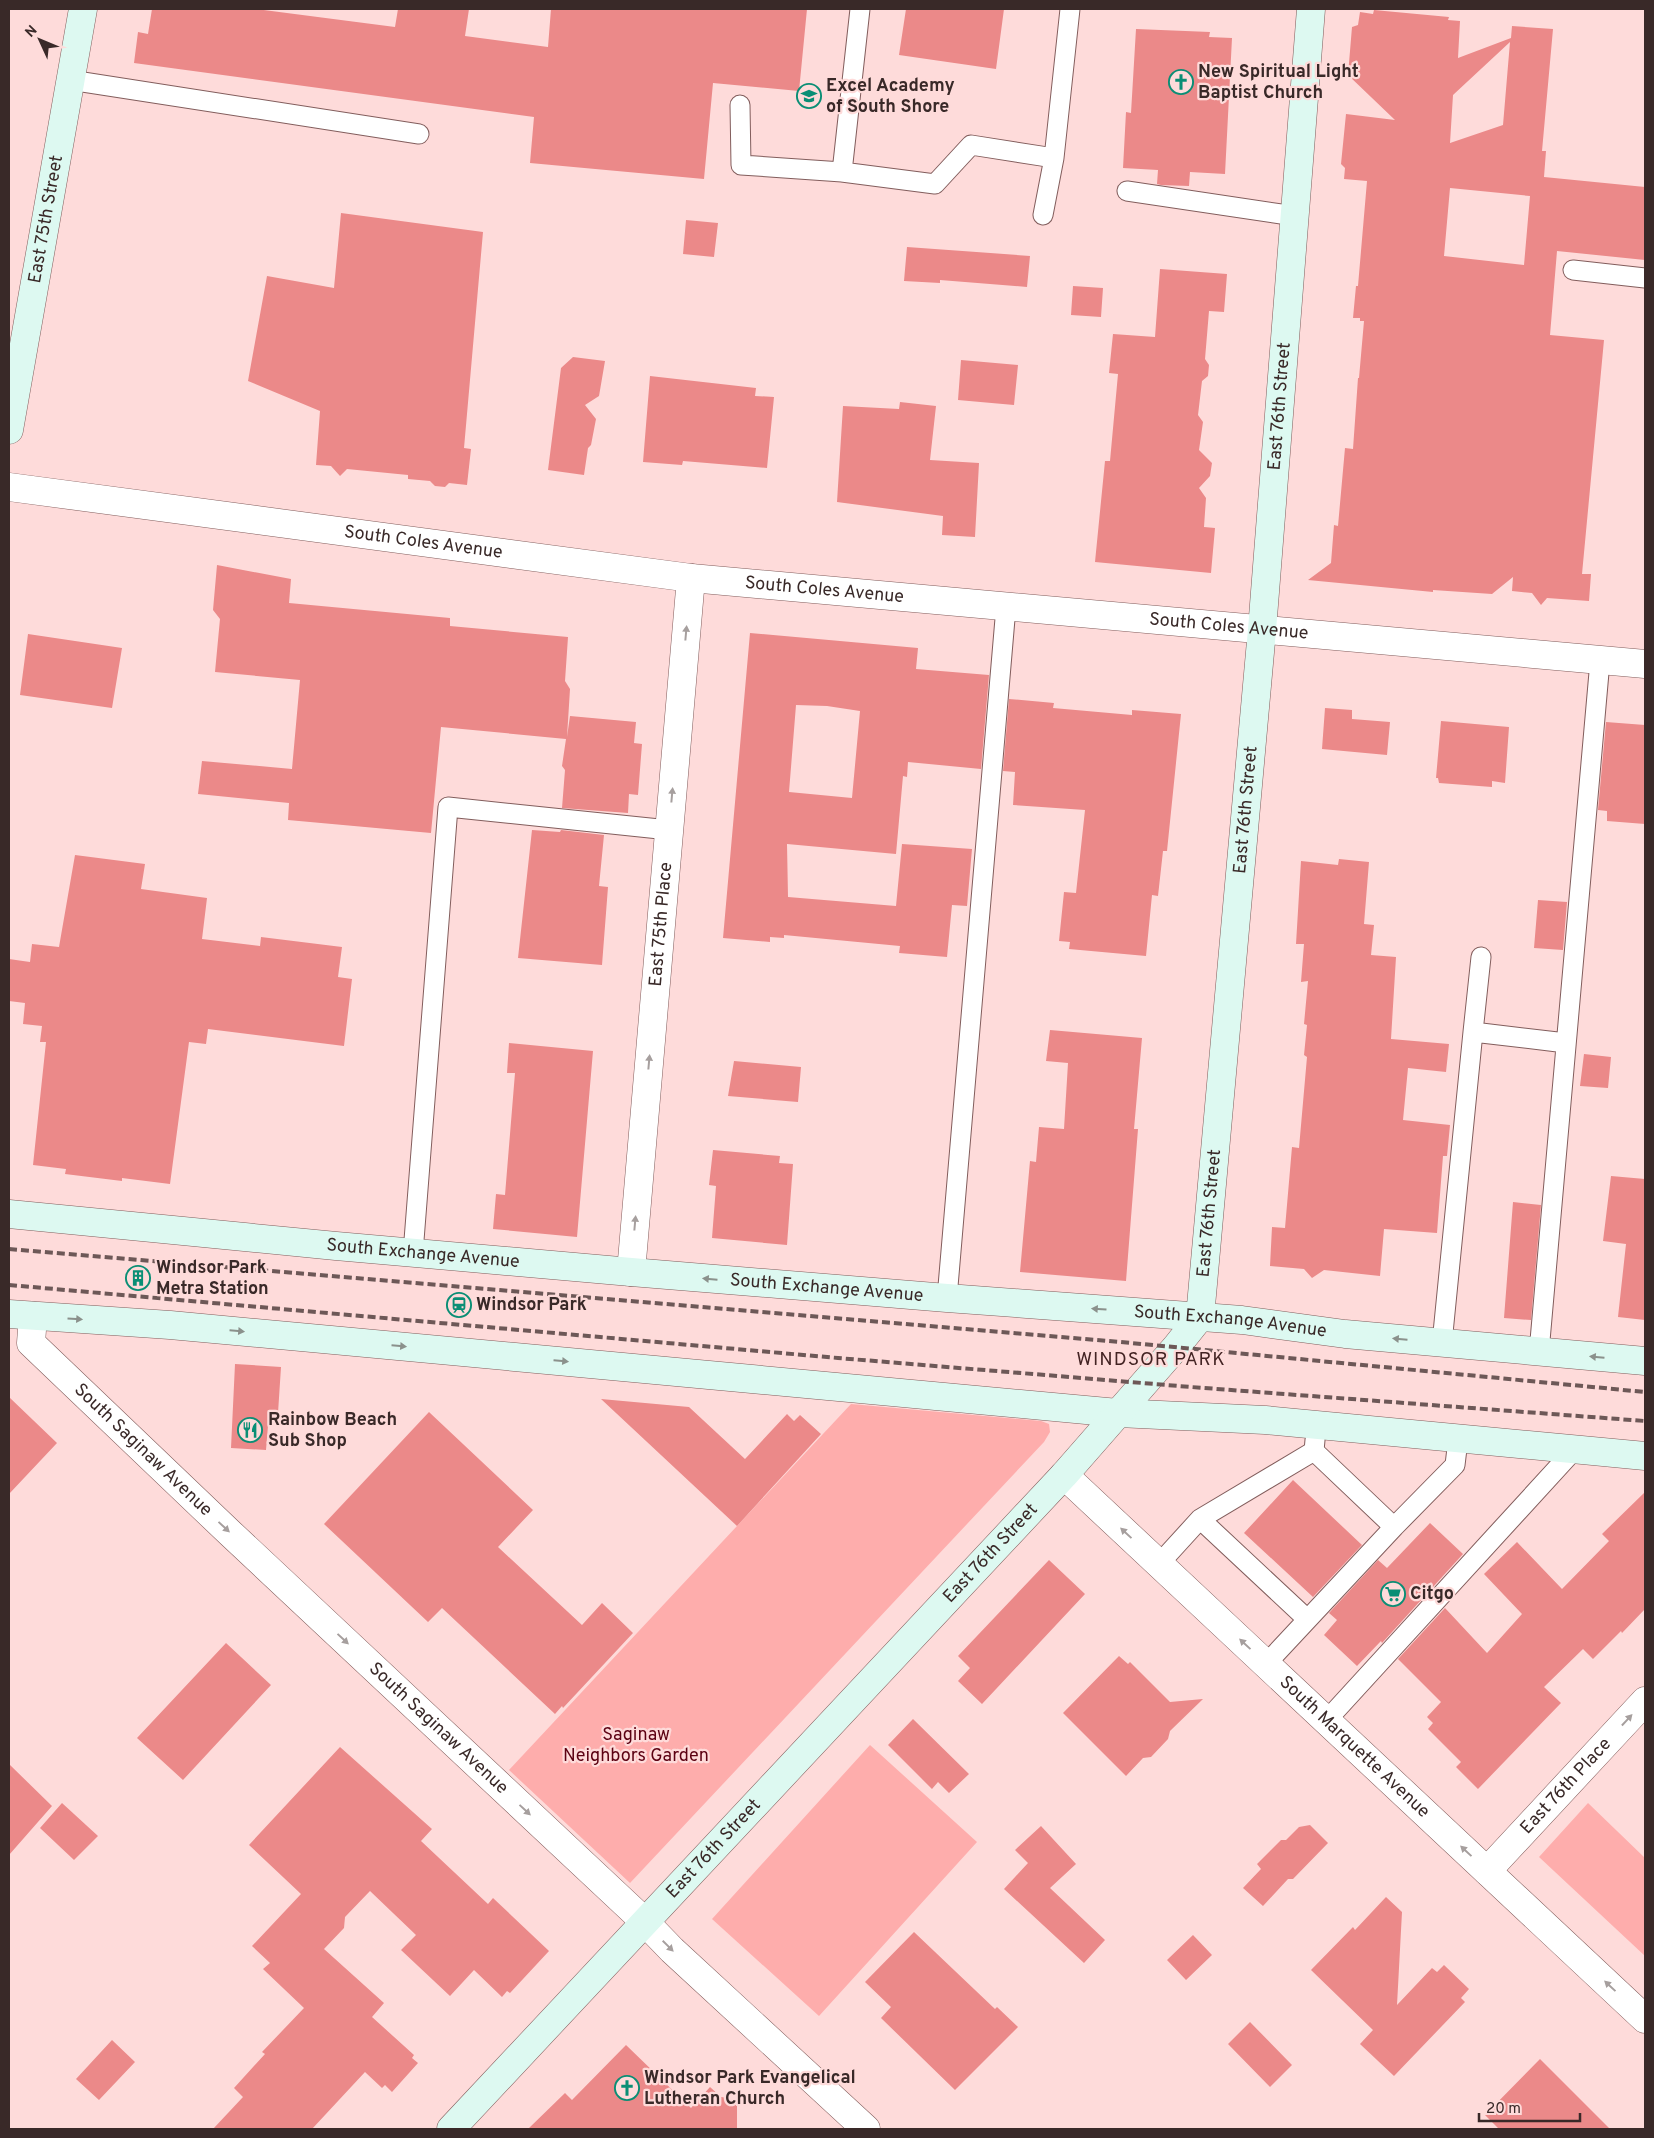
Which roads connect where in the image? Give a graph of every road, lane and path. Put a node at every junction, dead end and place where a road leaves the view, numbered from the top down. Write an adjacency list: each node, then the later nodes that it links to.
1 (83, 9): 5 (street, East 75th Street)
2 (860, 9): 9 (lane)
3 (1070, 9): 8 (lane)
4 (1311, 9): 12 (street, East 76th Street)
5 (70, 80): 7 (lane); 15 (street, East 75th Street)
6 (740, 105): 9 (lane)
7 (419, 134)
8 (1054, 158): 9 (lane); 11 (lane)
9 (842, 172)
10 (1127, 191): 12 (lane)
11 (1043, 215)
12 (1295, 216): 19 (street, East 76th Street)
13 (1572, 270): 14 (lane)
14 (1645, 278)
15 (9, 430)
16 (9, 487): 17 (street, South Coles Avenue)
17 (691, 578): 18 (street, South Coles Avenue); 22 (street, East 75th Place, one-way to 17)
18 (1006, 607): 19 (street, South Coles Avenue); 29 (lane)
19 (1262, 630): 20 (street, South Coles Avenue); 31 (street, East 76th Street)
20 (1600, 661): 21 (street, South Coles Avenue); 25 (lane)
21 (1645, 664)
22 (669, 830): 27 (lane); 28 (street, East 75th Place, one-way to 22)
23 (1481, 957): 24 (lane)
24 (1473, 1032): 25 (lane); 32 (lane)
25 (1566, 1043): 33 (lane)
26 (9, 1214): 27 (street, South Exchange Avenue)
27 (413, 1253): 28 (street, South Exchange Avenue)
28 (631, 1272): 29 (street, South Exchange Avenue, one-way to 28)
29 (947, 1298): 31 (street, South Exchange Avenue, one-way to 29)
30 (21, 1315): 35 (street, one-way to 35); 49 (street, South Saginaw Avenue, one-way to 49)
31 (1200, 1317): 32 (street, South Exchange Avenue, one-way to 31); 35 (street, East 76th Street)
32 (1442, 1343): 33 (street, South Exchange Avenue)
33 (1539, 1352): 34 (street, South Exchange Avenue, one-way to 33)
34 (1645, 1361)
35 (1118, 1413): 36 (street); 40 (street, East 76th Street)
36 (1315, 1439): 37 (street); 41 (lane); 42 (lane)
37 (1458, 1440): 38 (street); 42 (lane)
38 (1574, 1450): 39 (street); 47 (lane)
39 (1645, 1456)
40 (1064, 1475): 43 (street, South Marquette Avenue, one-way to 40); 49 (street, East 76th Street)
41 (1200, 1519): 43 (lane); 44 (lane)
42 (1394, 1528): 44 (lane)
43 (1159, 1564): 45 (street, South Marquette Avenue, one-way to 43)
44 (1307, 1619): 45 (lane)
45 (1266, 1664): 47 (street, South Marquette Avenue)
46 (1645, 1701): 48 (street, East 76th Place, one-way to 46)
47 (1326, 1720): 48 (street, South Marquette Avenue, one-way to 47)
48 (1487, 1871): 50 (street, South Marquette Avenue, one-way to 48)
49 (644, 1921): 51 (street, East 76th Street); 52 (street, South Saginaw Avenue, one-way to 52)
50 (1645, 2019)
51 (451, 2129)
52 (866, 2129)

